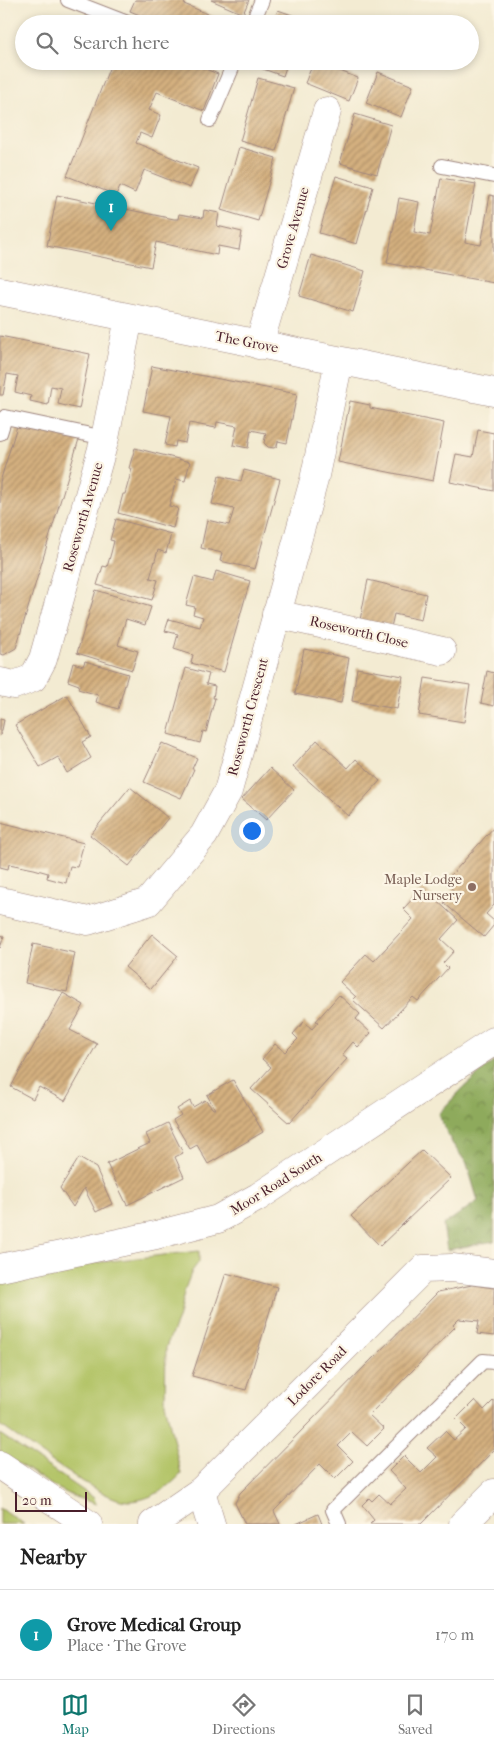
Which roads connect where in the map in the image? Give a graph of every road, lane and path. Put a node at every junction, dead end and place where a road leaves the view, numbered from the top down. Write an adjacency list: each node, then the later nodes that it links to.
1 (68, 0): 3 (lane)
2 (262, 0): 4 (lane)
3 (107, 15)
4 (256, 15)
5 (230, 70): 7 (lane)
6 (327, 111): 12 (street, Grove Avenue)
7 (210, 120)
8 (442, 166): 9 (lane)
9 (494, 176)
10 (0, 291): 11 (street, The Grove)
11 (128, 318): 12 (street, The Grove); 16 (street, Roseworth Avenue)
12 (259, 345): 13 (street, The Grove)
13 (339, 361): 14 (street, The Grove); 17 (street, Roseworth Crescent)
14 (494, 392)
15 (0, 433): 16 (lane)
16 (105, 438): 19 (street, Roseworth Avenue)
17 (276, 614): 18 (street, Roseworth Close); 20 (street, Roseworth Crescent)
18 (442, 651)
19 (0, 682)
20 (0, 901)
21 (494, 1041): 22 (street, Moor Road South)
22 (0, 1268)
23 (494, 1273): 26 (street, Lodore Road)
24 (494, 1362): 31 (lane)
25 (0, 1465): 28 (street)
26 (201, 1491): 29 (street, Lodore Road); 30 (street)
27 (494, 1493): 32 (street)
28 (88, 1524)
29 (152, 1524)
30 (212, 1524)
31 (339, 1524)
32 (463, 1524)

